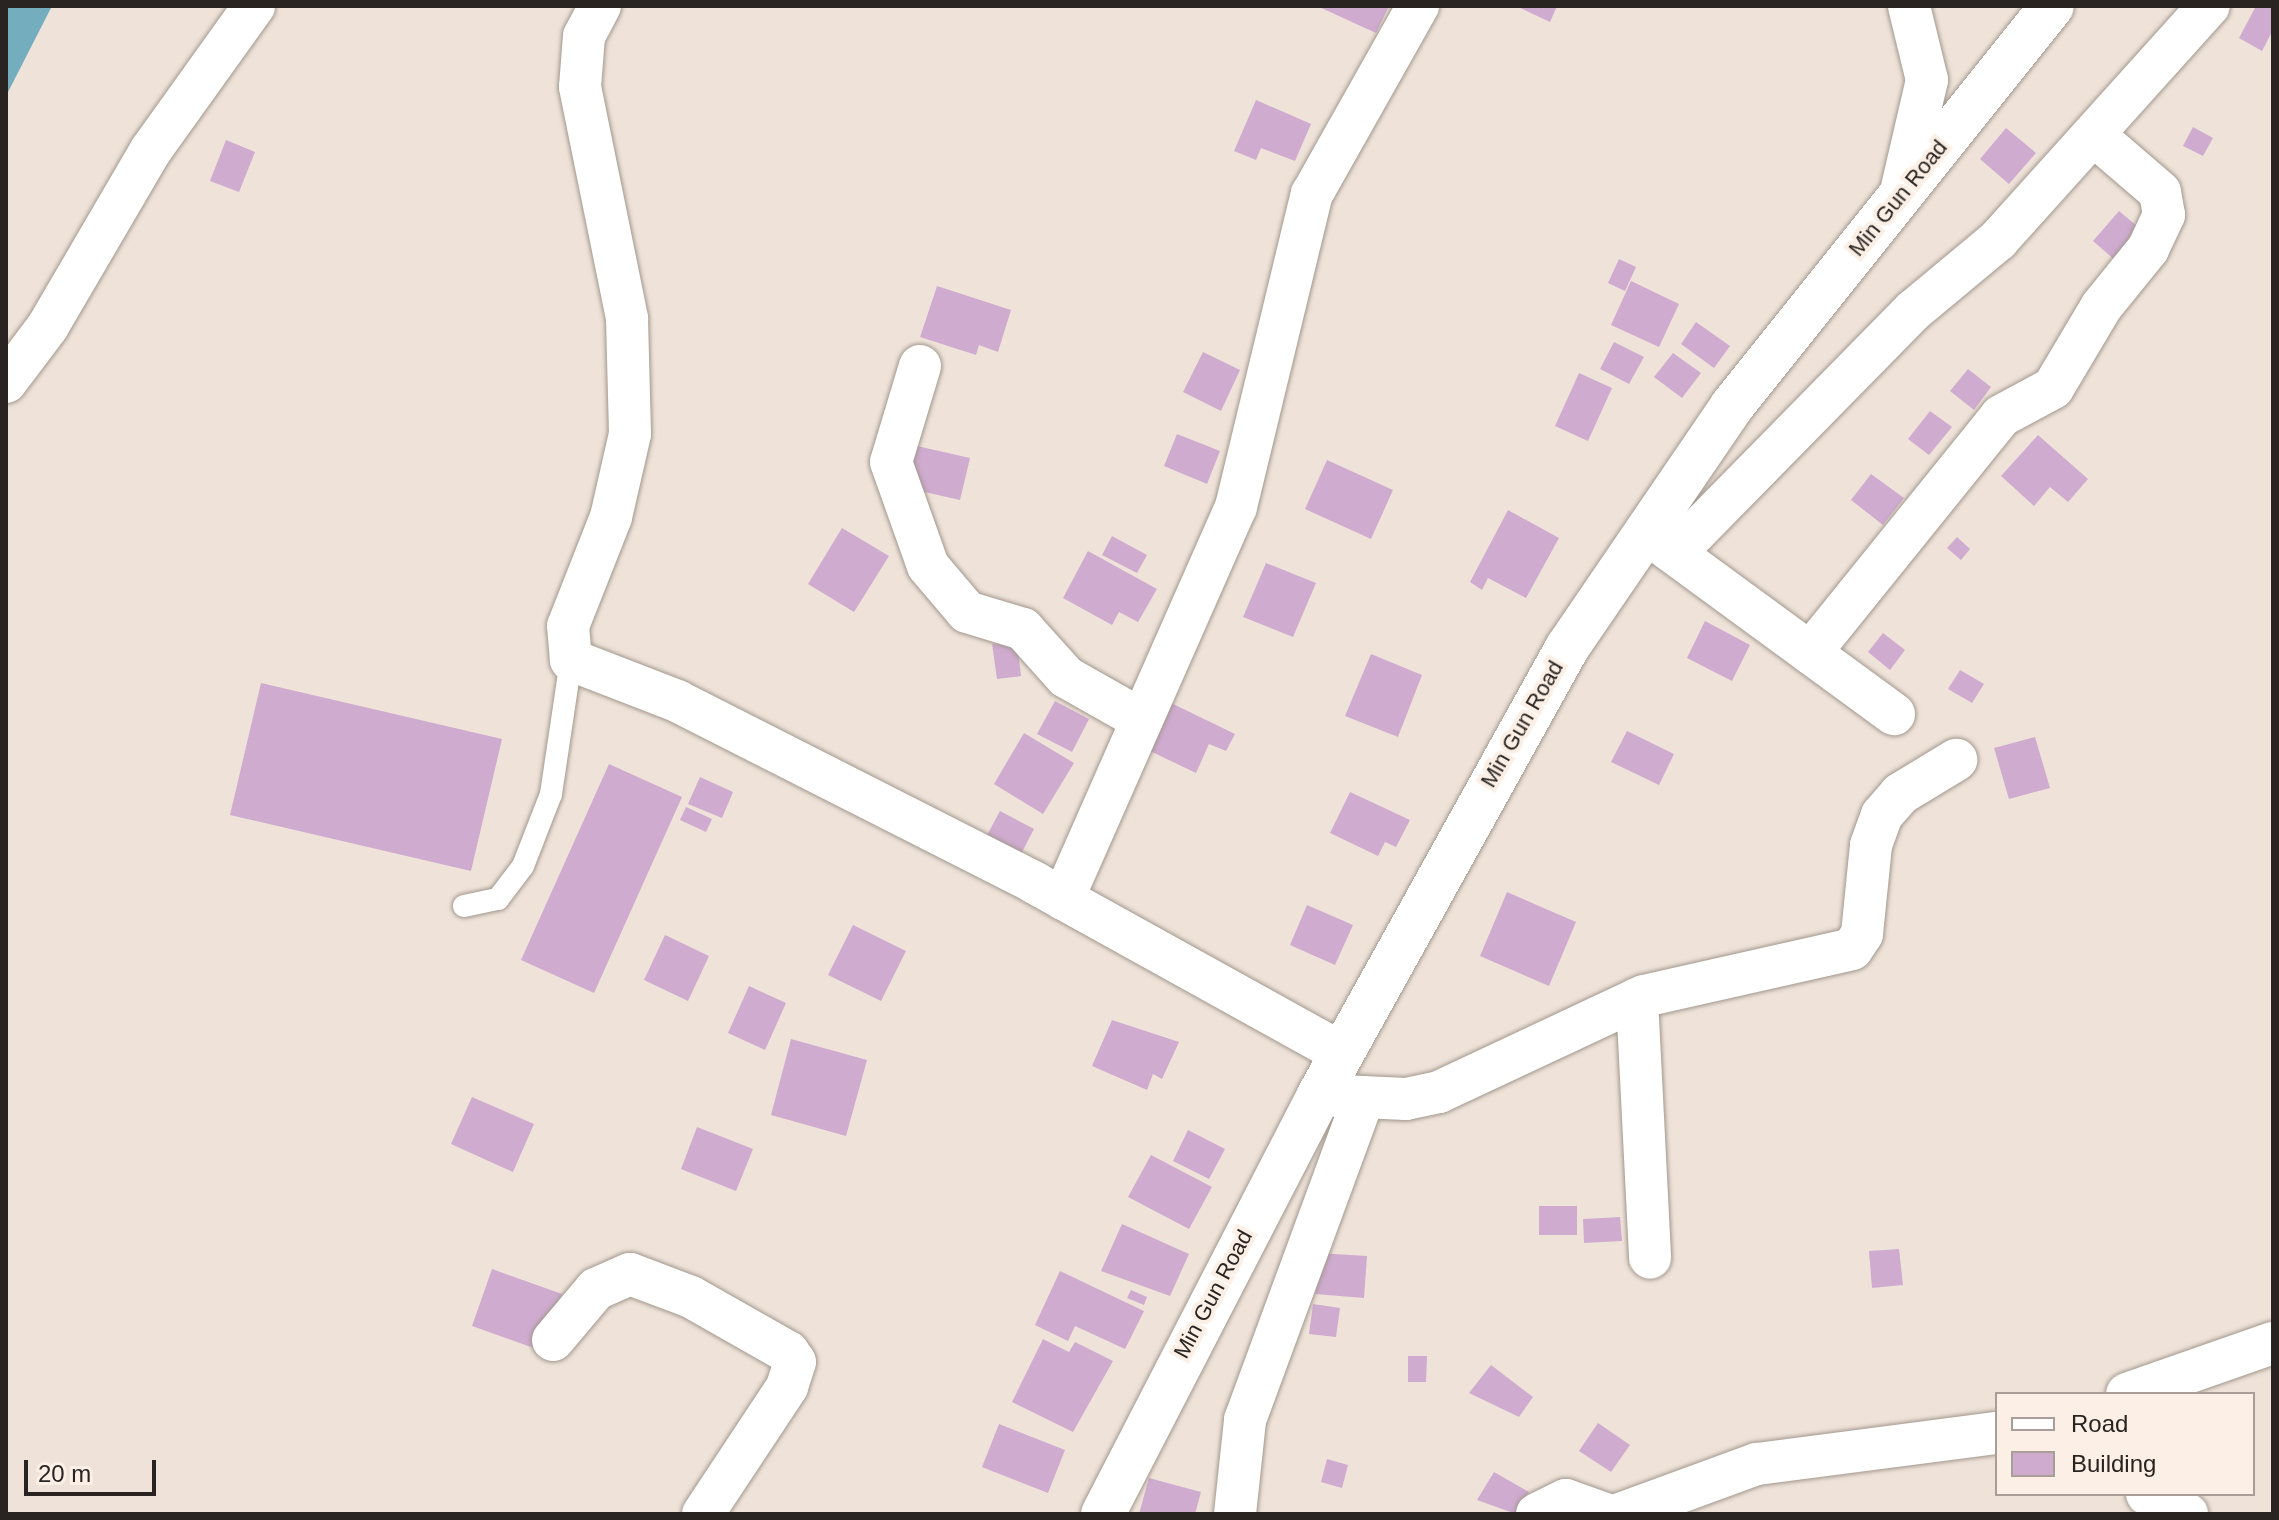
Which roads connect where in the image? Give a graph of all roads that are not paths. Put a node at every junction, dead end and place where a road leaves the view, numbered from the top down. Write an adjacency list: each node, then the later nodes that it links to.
1 (254, 6): 10 (street)
2 (600, 6): 13 (street)
3 (1418, 6): 15 (street)
4 (1909, 6): 8 (street)
5 (2052, 6): 8 (street, Min Gun Road)
6 (2209, 6): 7 (street)
7 (2096, 137): 11 (street); 12 (street)
8 (1900, 196): 11 (street, Min Gun Road)
9 (920, 366): 15 (street)
10 (6, 382)
11 (1660, 542): 12 (street); 20 (street, Min Gun Road)
12 (1810, 653): 14 (street)
13 (571, 660): 17 (street); 18 (lane)
14 (1894, 714)
15 (1142, 720): 17 (street)
16 (1956, 760): 19 (street)
17 (1063, 899): 20 (street)
18 (464, 906)
19 (1637, 999): 22 (street); 23 (street)
20 (1342, 1053): 21 (street, Min Gun Road)
21 (1319, 1095): 22 (street); 30 (street, Min Gun Road)
22 (1364, 1097): 31 (street)
23 (1650, 1258)
24 (553, 1340): 29 (street)
25 (2273, 1343): 26 (street)
26 (2133, 1392)
27 (1994, 1435): 34 (street)
28 (2151, 1496): 35 (street)
29 (703, 1514)
30 (1103, 1514)
31 (1235, 1514)
32 (1537, 1514): 33 (street)
33 (1605, 1514)
34 (1620, 1514)
35 (2187, 1514)

